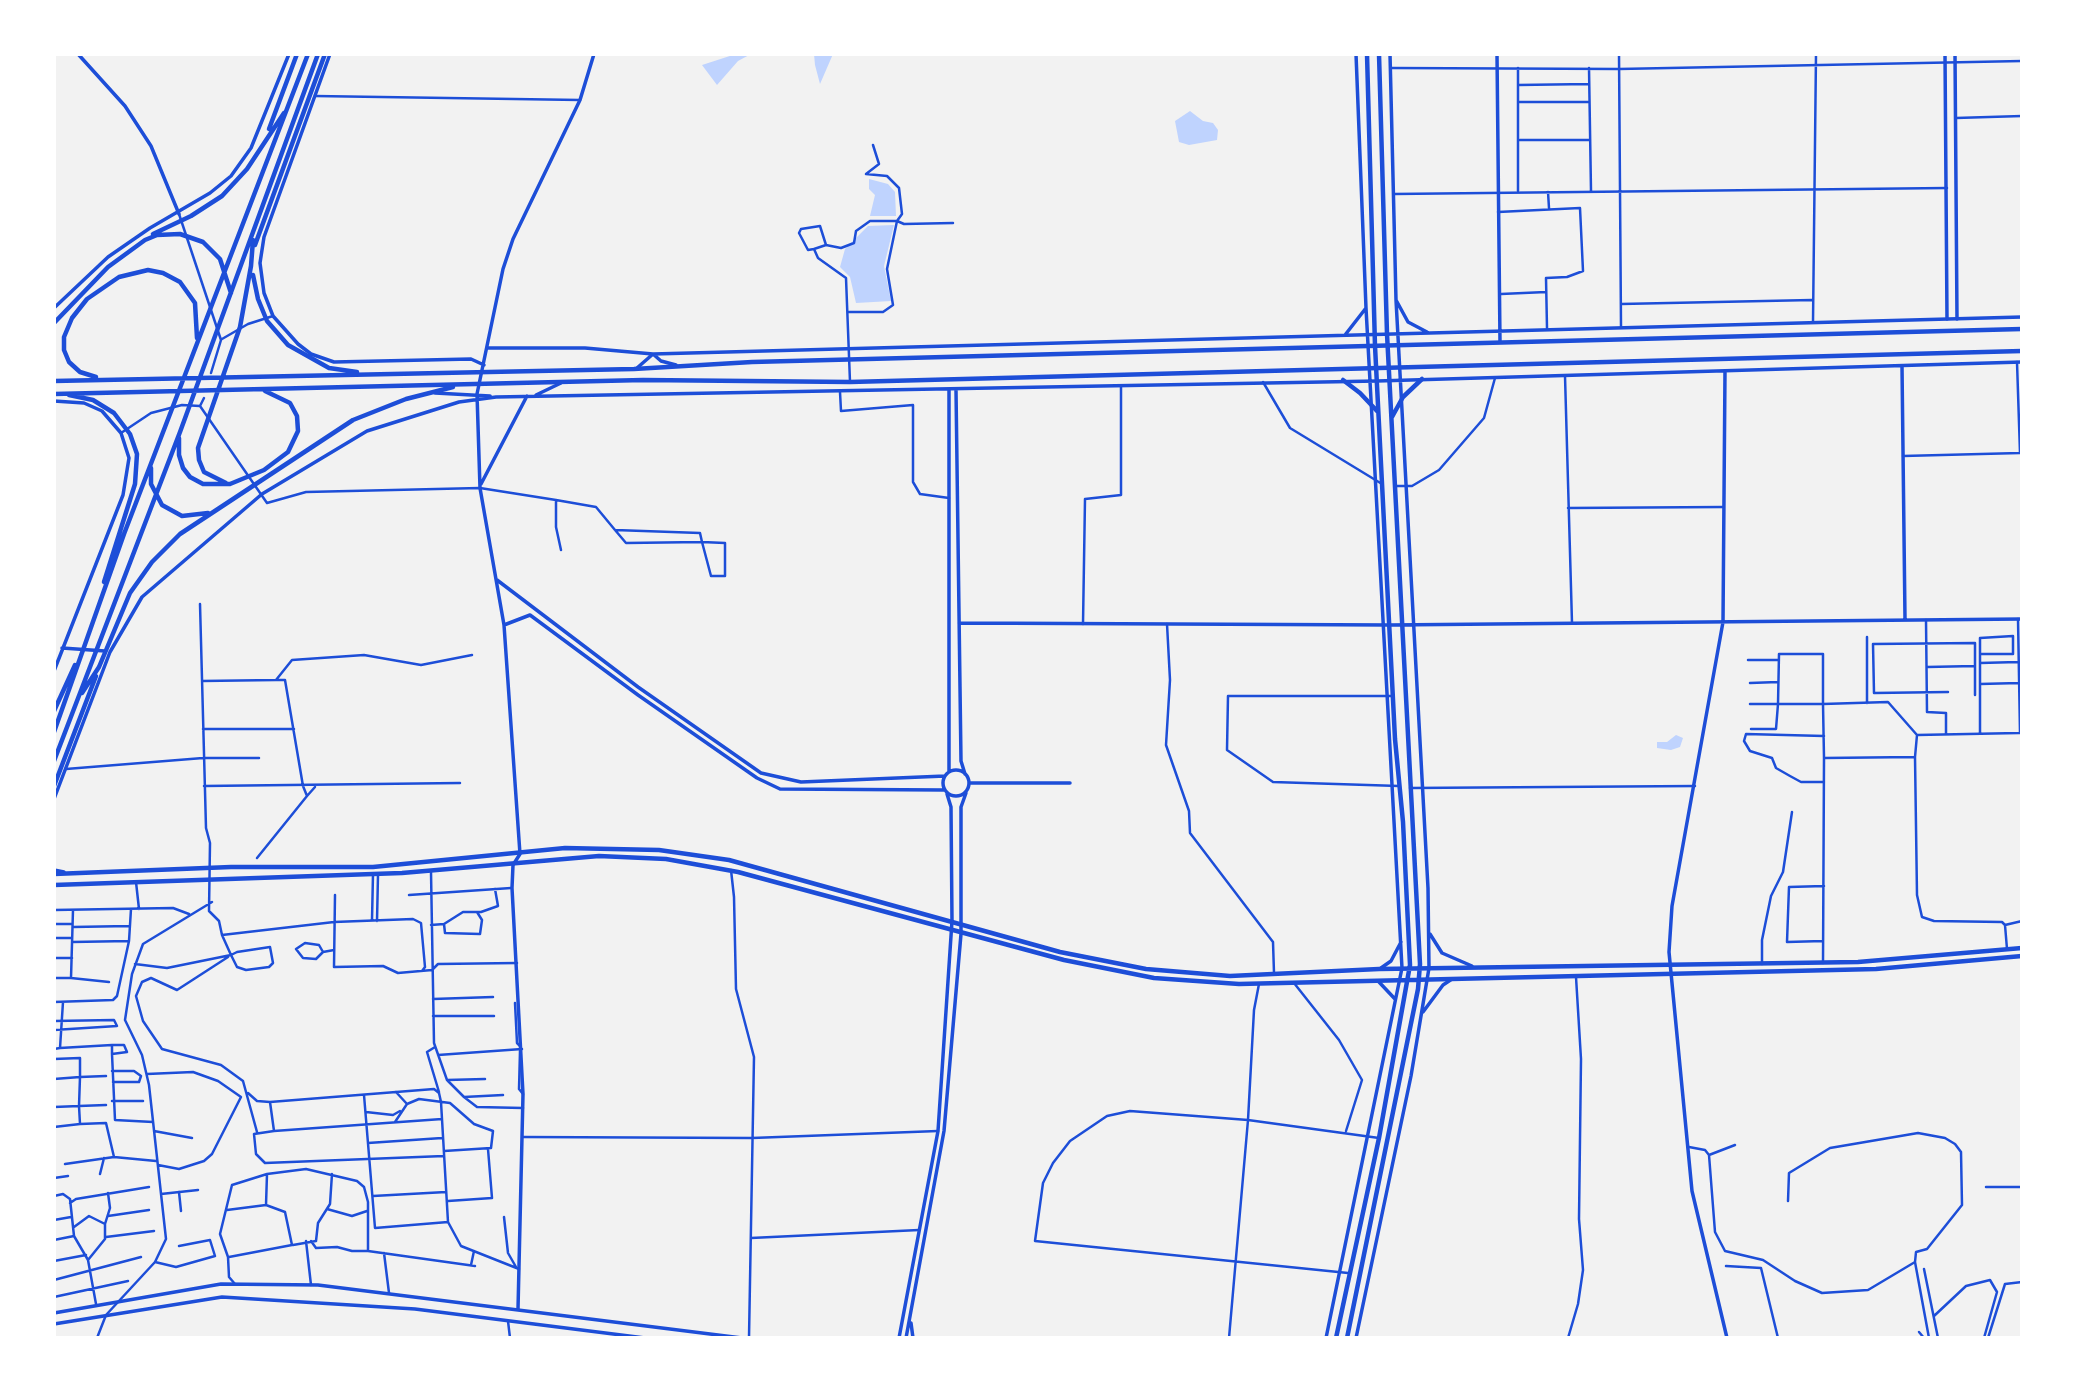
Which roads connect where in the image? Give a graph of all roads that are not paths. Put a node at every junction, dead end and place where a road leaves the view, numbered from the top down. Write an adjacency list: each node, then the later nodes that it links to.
1 (78, 54): 54 (street)
2 (289, 54): 54 (street)
3 (297, 54): 32 (main road)
4 (308, 54): 33 (main road)
5 (318, 54): 43 (main road)
6 (327, 54): 28 (street); 37 (main road)
7 (594, 54): 29 (street)
8 (1356, 54): 70 (street)
9 (1367, 54): 87 (main road)
10 (1379, 54): 83 (main road)
11 (1390, 54): 21 (street)
12 (1497, 54): 22 (street)
13 (1619, 54): 25 (street)
14 (1816, 54): 20 (street)
15 (1945, 54): 19 (street)
16 (1955, 54): 18 (street)
17 (2022, 61): 18 (street)
18 (1955, 63): 19 (street); 35 (street)
19 (1945, 64): 20 (street); 44 (street)
20 (1816, 66): 25 (street); 45 (street)
21 (1391, 68): 22 (street); 51 (street)
22 (1497, 68): 23 (street); 48 (street)
23 (1518, 68): 24 (street); 27 (street)
24 (1589, 68): 25 (street); 26 (street)
25 (1619, 69): 47 (street)
26 (1589, 84): 27 (street); 31 (street)
27 (1518, 85): 30 (street)
28 (315, 96): 29 (street); 72 (street)
29 (580, 100): 95 (street)
30 (1518, 102): 31 (street); 39 (street)
31 (1589, 102): 38 (street)
32 (277, 107): 36 (main road); 40 (main road)
33 (287, 109): 36 (main road); 42 (main road)
34 (2022, 116): 35 (street)
35 (1956, 118): 75 (street)
36 (274, 126): 40 (main road); 42 (main road)
37 (298, 127): 43 (main road); 61 (main road)
38 (1590, 140): 39 (street); 46 (street)
39 (1519, 141): 49 (street)
40 (263, 145): 58 (main road)
41 (873, 145): 55 (street)
42 (272, 148): 89 (main road)
43 (270, 185): 57 (main road)
44 (1947, 188): 45 (street); 74 (street)
45 (1816, 189): 47 (street); 67 (street)
46 (1591, 191): 47 (street); 50 (street)
47 (1621, 191): 68 (street)
48 (1498, 192): 49 (street); 51 (street); 53 (street)
49 (1518, 192): 50 (street)
50 (1548, 192): 52 (street)
51 (1393, 194): 66 (street)
52 (1549, 208): 53 (street); 63 (street)
53 (1498, 212): 65 (street)
54 (179, 214): 69 (street); 88 (street)
55 (897, 221): 56 (street); 59 (street); 71 (street)
56 (953, 223)
57 (253, 232): 61 (main road); 64 (main road)
58 (145, 240): 64 (main road); 77 (main road)
59 (826, 245): 60 (street); 60 (street)
60 (814, 249): 71 (street)
61 (252, 256): 62 (main road)
62 (251, 266): 111 (main road); 148 (main road)
63 (1546, 292): 65 (street); 79 (street)
64 (231, 293): 144 (main road)
65 (1498, 294): 81 (street)
66 (1396, 300): 82 (street); 84 (street)
67 (1812, 300): 68 (street); 76 (street)
68 (1621, 304): 78 (street)
69 (54, 307)
70 (1366, 308): 85 (street); 86 (street)
71 (849, 312): 96 (street)
72 (273, 316): 88 (street); 101 (street)
73 (2022, 317): 75 (street)
74 (1947, 319): 75 (street); 76 (street)
75 (1957, 319)
76 (1813, 322): 78 (street)
77 (54, 323)
78 (1621, 327): 79 (street)
79 (1547, 329): 81 (street)
80 (2022, 329): 90 (main road)
81 (1499, 330): 82 (street); 90 (street)
82 (1429, 333): 84 (street)
83 (1387, 334): 84 (street); 87 (street); 94 (main road)
84 (1398, 334): 91 (street)
85 (1345, 335): 86 (street); 96 (street)
86 (1367, 335): 87 (street); 92 (street)
87 (1375, 335): 93 (main road)
88 (221, 340): 110 (street)
89 (196, 342): 113 (main road); 147 (main road)
90 (1500, 342): 91 (main road)
91 (1399, 345): 94 (main road); 107 (street)
92 (1367, 346): 93 (main road); 99 (main road); 102 (street)
93 (1375, 346): 94 (main road); 103 (main road)
94 (1387, 346): 106 (main road)
95 (488, 348): 98 (street); 101 (street)
96 (850, 348): 98 (street); 99 (street)
97 (2022, 351): 107 (main road)
98 (653, 354): 105 (street); 108 (street)
99 (850, 359): 105 (main road); 122 (street)
100 (2019, 362): 104 (street); 146 (street)
101 (484, 365): 133 (street)
102 (1369, 366): 103 (main road); 120 (street); 122 (main road)
103 (1377, 366): 106 (main road); 121 (main road)
104 (1902, 366): 109 (street); 146 (street)
105 (682, 367): 108 (main road)
106 (1388, 367): 107 (main road); 117 (main road)
107 (1400, 367): 118 (street)
108 (634, 369): 111 (main road)
109 (1725, 371): 112 (street); 156 (street)
110 (211, 373)
111 (380, 373): 113 (main road)
112 (1565, 376): 114 (street); 157 (street)
113 (101, 378): 119 (main road)
114 (1495, 378): 115 (street); 151 (street)
115 (1422, 379): 118 (street); 138 (main road)
116 (1343, 380): 120 (street); 123 (street); 141 (main road)
117 (1389, 380): 118 (street); 121 (street); 143 (main road)
118 (1401, 380): 138 (street)
119 (54, 381)
120 (1370, 381): 121 (street); 141 (street)
121 (1377, 381): 142 (main road)
122 (850, 382): 124 (main road)
123 (1263, 382): 126 (street); 149 (street)
124 (561, 383): 125 (main road); 134 (street)
125 (464, 384): 127 (main road); 131 (main road)
126 (1121, 387): 129 (street); 172 (street)
127 (257, 389): 132 (main road); 148 (main road)
128 (949, 390): 129 (street); 130 (street); 154 (street)
129 (956, 390): 170 (street)
130 (841, 392): 134 (street); 154 (street)
131 (426, 393): 133 (street); 158 (main road)
132 (56, 394): 165 (main road)
133 (477, 394): 135 (street); 152 (street)
134 (535, 396): 136 (street)
135 (496, 397): 136 (street); 153 (street)
136 (527, 397): 152 (street)
137 (204, 398): 140 (street)
138 (1401, 400): 143 (main road); 151 (street)
139 (54, 401): 145 (street)
140 (200, 406): 145 (street); 153 (street)
141 (1372, 406): 142 (main road); 177 (street)
142 (1379, 414): 149 (main road)
143 (1391, 418): 150 (main road)
144 (180, 432): 148 (main road); 164 (main road)
145 (121, 433): 180 (street)
146 (1903, 456): 166 (street)
147 (152, 460): 158 (main road); 165 (main road)
148 (230, 484)
149 (1382, 484): 177 (main road)
150 (1394, 485): 151 (street); 174 (main road)
151 (1406, 486): 175 (street)
152 (480, 488): 153 (street); 155 (street); 162 (street)
153 (262, 494): 181 (street)
154 (949, 498): 225 (street)
155 (556, 500): 159 (street); 161 (street)
156 (1725, 507): 157 (street); 169 (street)
157 (1568, 508): 171 (street)
158 (212, 511): 181 (main road)
159 (615, 530): 160 (street); 160 (street)
160 (702, 542): 160 (street)
161 (561, 550)
162 (497, 580): 176 (street); 225 (street)
163 (200, 604): 195 (street)
164 (111, 612): 181 (main road); 204 (main road)
165 (93, 620): 183 (main road)
166 (1905, 620): 167 (street); 169 (street)
167 (1926, 620): 168 (street); 179 (street)
168 (2020, 620): 188 (street)
169 (1723, 622): 171 (street); 236 (street)
170 (959, 623): 172 (street); 226 (street)
171 (1572, 623): 175 (street)
172 (1083, 624): 173 (street)
173 (1167, 624): 177 (street); 308 (street)
174 (1401, 624): 175 (street); 177 (street); 237 (main road)
175 (1412, 624): 279 (street)
176 (504, 625): 238 (street); 243 (street)
177 (1386, 625): 203 (main road)
178 (1867, 637): 205 (street)
179 (1927, 644): 190 (street); 192 (street); 200 (street)
180 (62, 648): 181 (street); 187 (street)
181 (108, 651): 191 (main road); 224 (street)
182 (1980, 654): 182 (street); 189 (street)
183 (80, 655): 209 (main road); 213 (main road)
184 (472, 655): 194 (street)
185 (1748, 660): 186 (street)
186 (1779, 660): 197 (street); 208 (street)
187 (56, 661): 193 (street)
188 (2018, 662): 189 (street); 198 (street)
189 (1980, 663): 199 (street)
190 (1975, 666): 192 (street); 202 (street)
191 (99, 667): 204 (main road); 231 (main road)
192 (1927, 667): 200 (street)
193 (55, 668)
194 (276, 680): 195 (street); 211 (street)
195 (202, 681): 210 (street)
196 (1750, 682): 197 (street)
197 (1778, 682): 207 (street)
198 (2019, 683): 199 (street); 215 (street)
199 (1980, 684): 214 (street)
200 (1927, 692): 201 (street); 216 (street)
201 (1948, 692)
202 (1975, 695)
203 (1390, 696): 235 (main road); 235 (street)
204 (77, 702): 223 (main road)
205 (1867, 703): 208 (street); 217 (street)
206 (1749, 704): 207 (street)
207 (1778, 704): 208 (street); 212 (street)
208 (1823, 704): 218 (street)
209 (54, 711)
210 (202, 729): 211 (street); 220 (street)
211 (295, 729): 233 (street)
212 (1751, 729)
213 (54, 732)
214 (1980, 733): 215 (street); 216 (street)
215 (2021, 733)
216 (1946, 734): 217 (street)
217 (1917, 735): 219 (street)
218 (1824, 736): 222 (street); 227 (street)
219 (1915, 757): 222 (street); 275 (street)
220 (203, 758): 221 (street); 224 (street); 232 (street)
221 (259, 758)
222 (1824, 758): 227 (street)
223 (54, 761)
224 (66, 769): 241 (street)
225 (947, 774): 226 (street); 238 (street)
226 (965, 774): 229 (street)
227 (1824, 782): 253 (street)
228 (460, 783): 234 (street)
229 (969, 783): 230 (street); 239 (street)
230 (1070, 783)
231 (54, 786)
232 (204, 786): 233 (street); 259 (street)
233 (303, 786): 234 (street); 240 (street)
234 (316, 786): 240 (street)
235 (1396, 786): 284 (street); 303 (main road)
236 (1695, 786): 237 (street); 299 (street)
237 (1410, 788): 304 (main road)
238 (946, 792): 239 (street); 268 (street)
239 (965, 793): 272 (street)
240 (307, 796): 244 (street)
241 (54, 799)
242 (1793, 812): 298 (street)
243 (520, 853): 245 (street); 246 (street); 249 (main road); 268 (main road)
244 (257, 858)
245 (527, 864): 246 (main road); 247 (main road)
246 (513, 865): 248 (main road); 255 (street)
247 (731, 870): 278 (main road); 384 (street)
248 (432, 871): 250 (main road); 256 (street)
249 (54, 872)
250 (375, 874): 251 (main road); 266 (street); 267 (street)
251 (136, 882): 252 (main road); 261 (street)
252 (54, 885)
253 (1824, 886): 286 (street); 286 (street)
254 (495, 888): 255 (street); 256 (street); 264 (street)
255 (512, 888): 295 (street)
256 (430, 894): 258 (street); 273 (street)
257 (335, 895): 270 (street)
258 (409, 895)
259 (212, 902): 265 (street); 281 (street)
260 (131, 909): 261 (street); 263 (street); 277 (street)
261 (138, 909): 265 (street)
262 (54, 910): 263 (street)
263 (74, 910): 276 (street)
264 (477, 912): 274 (street); 274 (street)
265 (189, 914): 297 (street)
266 (372, 921): 267 (street); 270 (street)
267 (377, 921): 306 (street)
268 (952, 921): 272 (main road); 278 (street)
269 (2022, 921): 275 (street)
270 (334, 922): 281 (street); 289 (street)
271 (54, 924): 276 (street)
272 (962, 924): 280 (street); 308 (main road)
273 (431, 925): 274 (street); 307 (street)
274 (444, 925)
275 (2005, 925): 288 (street)
276 (73, 926): 277 (street); 283 (street)
277 (131, 926): 285 (street)
278 (951, 931): 280 (main road); 375 (street)
279 (1429, 933): 300 (street); 305 (street)
280 (961, 934): 321 (main road); 471 (street)
281 (222, 935): 291 (street)
282 (54, 938): 283 (street)
283 (72, 940): 285 (street); 294 (street)
284 (1401, 940): 301 (street); 302 (street)
285 (129, 942): 325 (street)
286 (1824, 942): 296 (street)
287 (2022, 948): 288 (main road)
288 (2007, 949): 296 (main road)
289 (334, 950): 290 (street); 306 (street)
290 (323, 952): 290 (street)
291 (231, 955): 291 (street); 297 (street); 352 (street)
292 (2022, 956): 309 (main road)
293 (54, 958): 294 (street)
294 (72, 958): 312 (street)
295 (517, 963): 307 (street); 339 (street)
296 (1823, 963): 298 (main road)
297 (135, 964): 344 (street)
298 (1762, 964): 299 (main road)
299 (1671, 966): 300 (main road); 309 (street)
300 (1474, 967): 305 (main road)
301 (1379, 968): 302 (main road); 308 (main road)
302 (1402, 968): 303 (main road); 318 (street)
303 (1410, 968): 304 (main road); 313 (main road)
304 (1420, 968): 305 (main road); 314 (main road)
305 (1429, 968): 315 (street)
306 (422, 971): 307 (street)
307 (432, 971): 323 (street)
308 (1274, 973)
309 (1671, 973): 310 (main road); 388 (street)
310 (1575, 974): 316 (main road); 488 (street)
311 (54, 978): 312 (street)
312 (71, 978): 319 (street)
313 (1409, 978): 314 (main road); 318 (main road); 385 (main road)
314 (1419, 978): 315 (main road); 486 (main road)
315 (1428, 978): 316 (main road); 328 (street)
316 (1456, 978): 328 (street)
317 (1374, 979): 318 (main road); 320 (main road); 327 (street)
318 (1401, 979): 327 (street)
319 (109, 982)
320 (1294, 983): 321 (main road); 377 (street)
321 (1259, 984): 369 (street)
322 (493, 997): 323 (street)
323 (433, 999): 329 (street)
324 (54, 1002): 325 (street)
325 (63, 1002): 332 (street)
326 (515, 1003): 339 (street)
327 (1396, 1004): 380 (street)
328 (1422, 1014): 487 (street)
329 (433, 1016): 330 (street); 336 (street)
330 (495, 1016)
331 (54, 1021): 332 (street)
332 (63, 1021): 334 (street); 334 (street)
333 (54, 1030): 334 (street)
334 (60, 1030): 338 (street)
335 (112, 1045): 338 (street); 340 (street); 340 (street)
336 (435, 1047): 341 (street); 353 (street)
337 (54, 1048): 338 (street)
338 (60, 1048)
339 (522, 1049): 341 (street); 365 (street)
340 (112, 1054): 343 (street)
341 (438, 1055): 349 (street)
342 (54, 1059): 346 (street)
343 (113, 1071): 350 (street); 350 (street)
344 (147, 1075): 370 (street); 395 (street)
345 (106, 1076): 346 (street)
346 (80, 1077): 347 (street); 362 (street)
347 (54, 1079)
348 (485, 1079): 349 (street)
349 (447, 1080): 356 (street)
350 (113, 1082): 357 (street)
351 (396, 1092): 353 (street); 354 (street); 361 (street)
352 (247, 1093): 359 (street); 379 (street)
353 (439, 1093): 360 (street)
354 (364, 1094): 359 (street); 367 (street)
355 (503, 1096): 356 (street)
356 (464, 1097): 365 (street)
357 (113, 1101): 358 (street); 370 (street)
358 (143, 1101)
359 (270, 1102): 376 (street)
360 (441, 1102): 361 (street); 368 (street); 389 (street)
361 (407, 1104): 366 (street)
362 (79, 1105): 363 (street); 364 (street); 372 (street)
363 (106, 1105)
364 (54, 1107)
365 (523, 1108): 381 (street)
366 (400, 1111): 367 (street); 371 (street)
367 (366, 1112): 373 (street)
368 (442, 1118): 371 (street); 383 (street)
369 (1248, 1120): 377 (street); 447 (street); 447 (street)
370 (153, 1122): 378 (street)
371 (395, 1122): 373 (street)
372 (80, 1124): 374 (street); 392 (street)
373 (366, 1124): 376 (street); 386 (street)
374 (54, 1127)
375 (938, 1130): 384 (street); 428 (street)
376 (274, 1131): 379 (street)
377 (1346, 1131): 380 (street)
378 (154, 1132): 382 (street); 395 (street)
379 (257, 1132): 394 (street)
380 (1369, 1136): 385 (street); 453 (street)
381 (523, 1137): 384 (street); 450 (street)
382 (192, 1138)
383 (443, 1138): 386 (street); 390 (street)
384 (752, 1138): 432 (street)
385 (1379, 1138): 454 (main road)
386 (368, 1143): 394 (street)
387 (1735, 1145): 391 (street)
388 (1687, 1146): 391 (street); 489 (street)
389 (488, 1149): 390 (street); 413 (street)
390 (444, 1153): 394 (street); 407 (street)
391 (1709, 1155): 462 (street)
392 (114, 1157): 393 (street); 395 (street)
393 (104, 1158): 396 (street); 397 (street)
394 (370, 1158): 411 (street)
395 (158, 1163): 409 (street)
396 (65, 1164)
397 (100, 1174)
398 (267, 1174): 399 (street); 415 (street); 418 (street)
399 (332, 1174): 416 (street); 419 (street)
400 (68, 1176): 401 (street)
401 (54, 1178)
402 (149, 1187): 408 (street)
403 (1986, 1187): 404 (street)
404 (2022, 1187)
405 (198, 1190): 406 (street)
406 (179, 1192): 409 (street); 420 (street)
407 (447, 1192): 411 (street); 413 (street)
408 (108, 1193): 414 (street); 421 (street)
409 (161, 1194): 446 (street)
410 (54, 1196): 414 (street)
411 (373, 1196): 425 (street)
412 (1788, 1201): 448 (street)
413 (447, 1202): 425 (street)
414 (70, 1203): 422 (street)
415 (266, 1205): 418 (street); 436 (street)
416 (327, 1209): 419 (street); 435 (street)
417 (149, 1210): 421 (street)
418 (227, 1210): 443 (street)
419 (368, 1210): 438 (street)
420 (181, 1211)
421 (108, 1216): 426 (street)
422 (71, 1217): 424 (street); 427 (street)
423 (504, 1217): 450 (street)
424 (54, 1220)
425 (448, 1222): 439 (street)
426 (105, 1224): 427 (street); 431 (street)
427 (73, 1228): 430 (street)
428 (919, 1230): 432 (street); 480 (street)
429 (154, 1231): 431 (street)
430 (74, 1236): 433 (street); 441 (street)
431 (106, 1237): 445 (street)
432 (751, 1238): 479 (street)
433 (54, 1240)
434 (306, 1241): 435 (street); 436 (street); 459 (street)
435 (312, 1241): 438 (street)
436 (292, 1245): 443 (street)
437 (179, 1246): 446 (street)
438 (368, 1251): 440 (street)
439 (474, 1251): 440 (street); 450 (street)
440 (384, 1253): 463 (street)
441 (86, 1255): 444 (street); 445 (street)
442 (141, 1257): 452 (street)
443 (228, 1257): 458 (street)
444 (54, 1261)
445 (88, 1261): 452 (street)
446 (155, 1262): 465 (street)
447 (1236, 1262): 453 (street); 483 (street)
448 (1915, 1262): 462 (street); 491 (street)
449 (1726, 1266): 490 (street)
450 (519, 1269): 467 (street)
451 (1924, 1269): 470 (street)
452 (91, 1272): 455 (street); 461 (street)
453 (1340, 1272): 454 (street); 484 (street)
454 (1350, 1273): 485 (main road)
455 (54, 1280)
456 (128, 1281): 461 (street)
457 (2022, 1282): 493 (street)
458 (235, 1284): 459 (street); 465 (street)
459 (311, 1285): 463 (street)
460 (1820, 1285): 462 (street)
461 (94, 1289): 464 (street); 466 (street)
462 (1818, 1291)
463 (389, 1293): 467 (street)
464 (54, 1297)
465 (120, 1300): 466 (street); 469 (street)
466 (96, 1304): 468 (street)
467 (518, 1309): 478 (street)
468 (54, 1313)
469 (106, 1315): 472 (street); 473 (street); 475 (street)
470 (1934, 1316): 492 (street); 493 (street)
471 (910, 1317): 481 (street); 482 (street)
472 (508, 1321): 476 (street); 477 (street)
473 (54, 1324)
474 (1919, 1332): 491 (street)
475 (97, 1338)
476 (510, 1338)
477 (645, 1338)
478 (742, 1338)
479 (749, 1338)
480 (899, 1338)
481 (906, 1338)
482 (913, 1338)
483 (1229, 1338)
484 (1326, 1338)
485 (1336, 1338)
486 (1347, 1338)
487 (1356, 1338)
488 (1567, 1338)
489 (1727, 1338)
490 (1778, 1338)
491 (1926, 1338)
492 (1938, 1338)
493 (1986, 1338)

